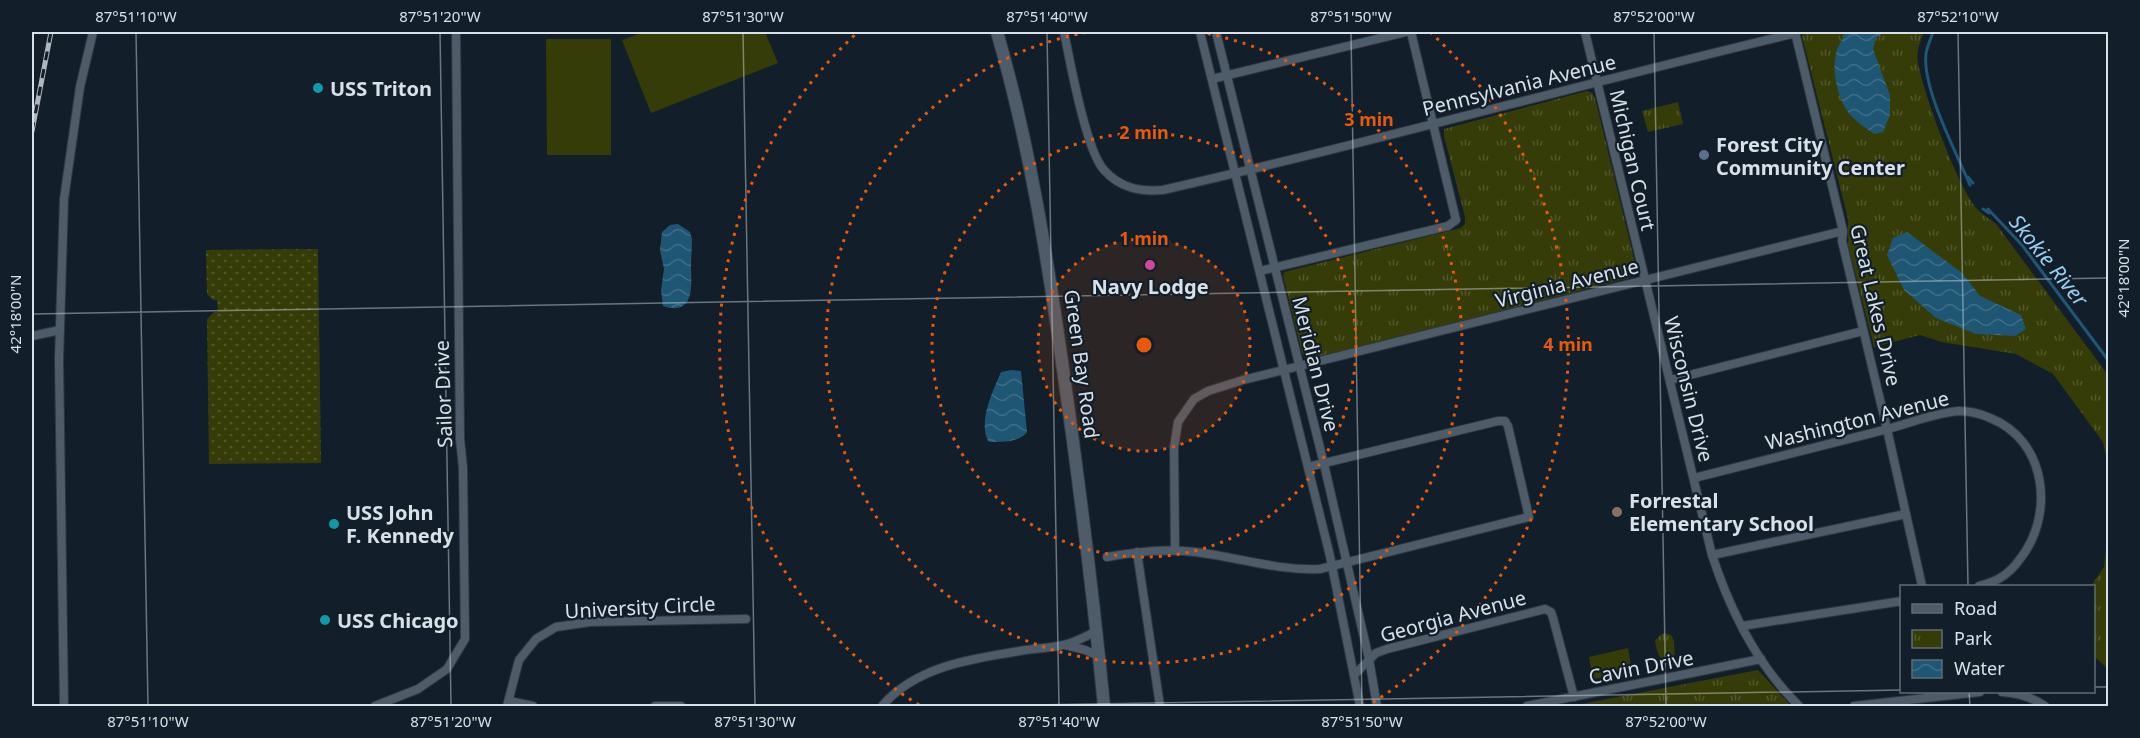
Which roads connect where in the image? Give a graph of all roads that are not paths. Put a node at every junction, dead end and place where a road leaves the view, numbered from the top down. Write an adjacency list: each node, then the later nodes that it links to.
1 (93, 32): 21 (street)
2 (456, 32): 54 (street, Sailor Drive)
3 (997, 32): 43 (main road, Green Bay Road)
4 (1064, 32): 16 (street, Pennsylvania Avenue)
5 (1200, 32): 12 (street, Meridian Drive)
6 (1216, 32): 11 (street, Meridian Drive)
7 (1406, 32): 11 (street)
8 (1411, 32): 14 (street)
9 (1585, 32): 13 (street)
10 (1796, 32): 13 (street, Pennsylvania Avenue); 17 (street, Great Lakes Drive)
11 (1227, 75): 12 (street); 15 (street, Meridian Drive)
12 (1212, 79): 16 (street, Meridian Drive)
13 (1597, 81): 14 (street, Pennsylvania Avenue); 20 (street, Michigan Court)
14 (1433, 123): 15 (street, Pennsylvania Avenue); 18 (street)
15 (1250, 170): 16 (street, Pennsylvania Avenue); 18 (street, Meridian Drive)
16 (1234, 174): 19 (street, Meridian Drive)
17 (1843, 231): 20 (street, Virginia Avenue); 22 (street, Great Lakes Drive)
18 (1275, 268): 19 (street); 24 (street, Meridian Drive)
19 (1260, 271): 25 (street, Meridian Drive)
20 (1644, 281): 24 (street, Virginia Avenue); 26 (street, Wisconsin Drive)
21 (60, 330): 23 (street); 53 (street)
22 (1863, 331): 26 (street); 27 (street, Great Lakes Drive)
23 (32, 336)
24 (1300, 367): 25 (street, Virginia Avenue); 28 (street, Meridian Drive)
25 (1284, 371): 29 (street, Meridian Drive); 32 (street, Virginia Avenue)
26 (1670, 380): 30 (street, Wisconsin Drive)
27 (1887, 429): 30 (street, Washington Avenue); 31 (street, Great Lakes Drive); 39 (street, Washington Avenue)
28 (1324, 464): 29 (street); 36 (street, Meridian Drive); 36 (street)
29 (1308, 468): 37 (street, Meridian Drive)
30 (1694, 478): 34 (street, Wisconsin Drive)
31 (1906, 514): 34 (street); 38 (street, Great Lakes Drive)
32 (1175, 550): 33 (street); 37 (street)
33 (1137, 552): 35 (street); 60 (street)
34 (1712, 555): 42 (street, Wisconsin Drive)
35 (1107, 557)
36 (1347, 562): 37 (street); 46 (street, Meridian Drive)
37 (1332, 566): 48 (street, Meridian Drive)
38 (1922, 585)
39 (1982, 585)
40 (1900, 601): 42 (street)
41 (746, 619): 52 (street, University Circle)
42 (1742, 626): 47 (street, Wisconsin Drive)
43 (1097, 630): 44 (street); 45 (main road, Green Bay Road)
44 (1064, 645): 45 (street); 58 (street)
45 (1099, 656): 59 (main road, Green Bay Road)
46 (1370, 659): 48 (street, Georgia Avenue); 51 (street, Georgia Avenue); 62 (street, Meridian Drive)
47 (1761, 659): 51 (street, Cavin Drive); 64 (street, Wisconsin Drive)
48 (1355, 674): 61 (street, Meridian Drive)
49 (1939, 693): 65 (street); 66 (street)
50 (2017, 693): 67 (street)
51 (1574, 698): 63 (street, Cavin Drive)
52 (508, 704): 55 (street, University Circle)
53 (64, 706)
54 (375, 706)
55 (533, 706)
56 (655, 706): 57 (street)
57 (681, 706)
58 (882, 706)
59 (1104, 706)
60 (1160, 706)
61 (1360, 706)
62 (1377, 706)
63 (1527, 706)
64 (1799, 706)
65 (1854, 706)
66 (1940, 706)
67 (2046, 706)

